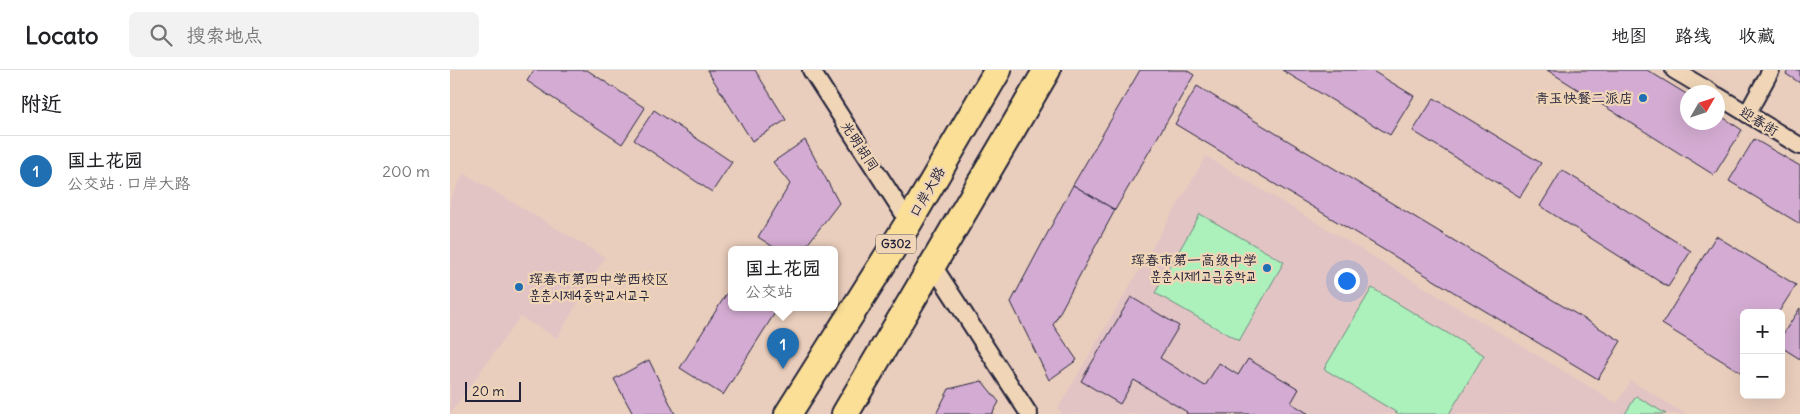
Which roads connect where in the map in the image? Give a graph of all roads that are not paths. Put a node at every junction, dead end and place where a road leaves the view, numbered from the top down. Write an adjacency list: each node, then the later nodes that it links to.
1 (811, 70): 10 (street, 光明胡同)
2 (998, 70): 10 (highway, 口岸大路 / G302)
3 (1048, 70): 11 (highway, G302)
4 (1674, 70): 6 (street)
5 (1771, 70): 8 (street)
6 (1699, 85)
7 (1725, 100): 8 (street, 迎春街)
8 (1747, 114): 9 (street, 迎春街)
9 (1800, 146)
10 (909, 222): 12 (highway, 口岸大路 / G302)
11 (932, 264): 13 (highway, G302); 14 (street)
12 (788, 414)
13 (844, 414)
14 (1029, 414)

